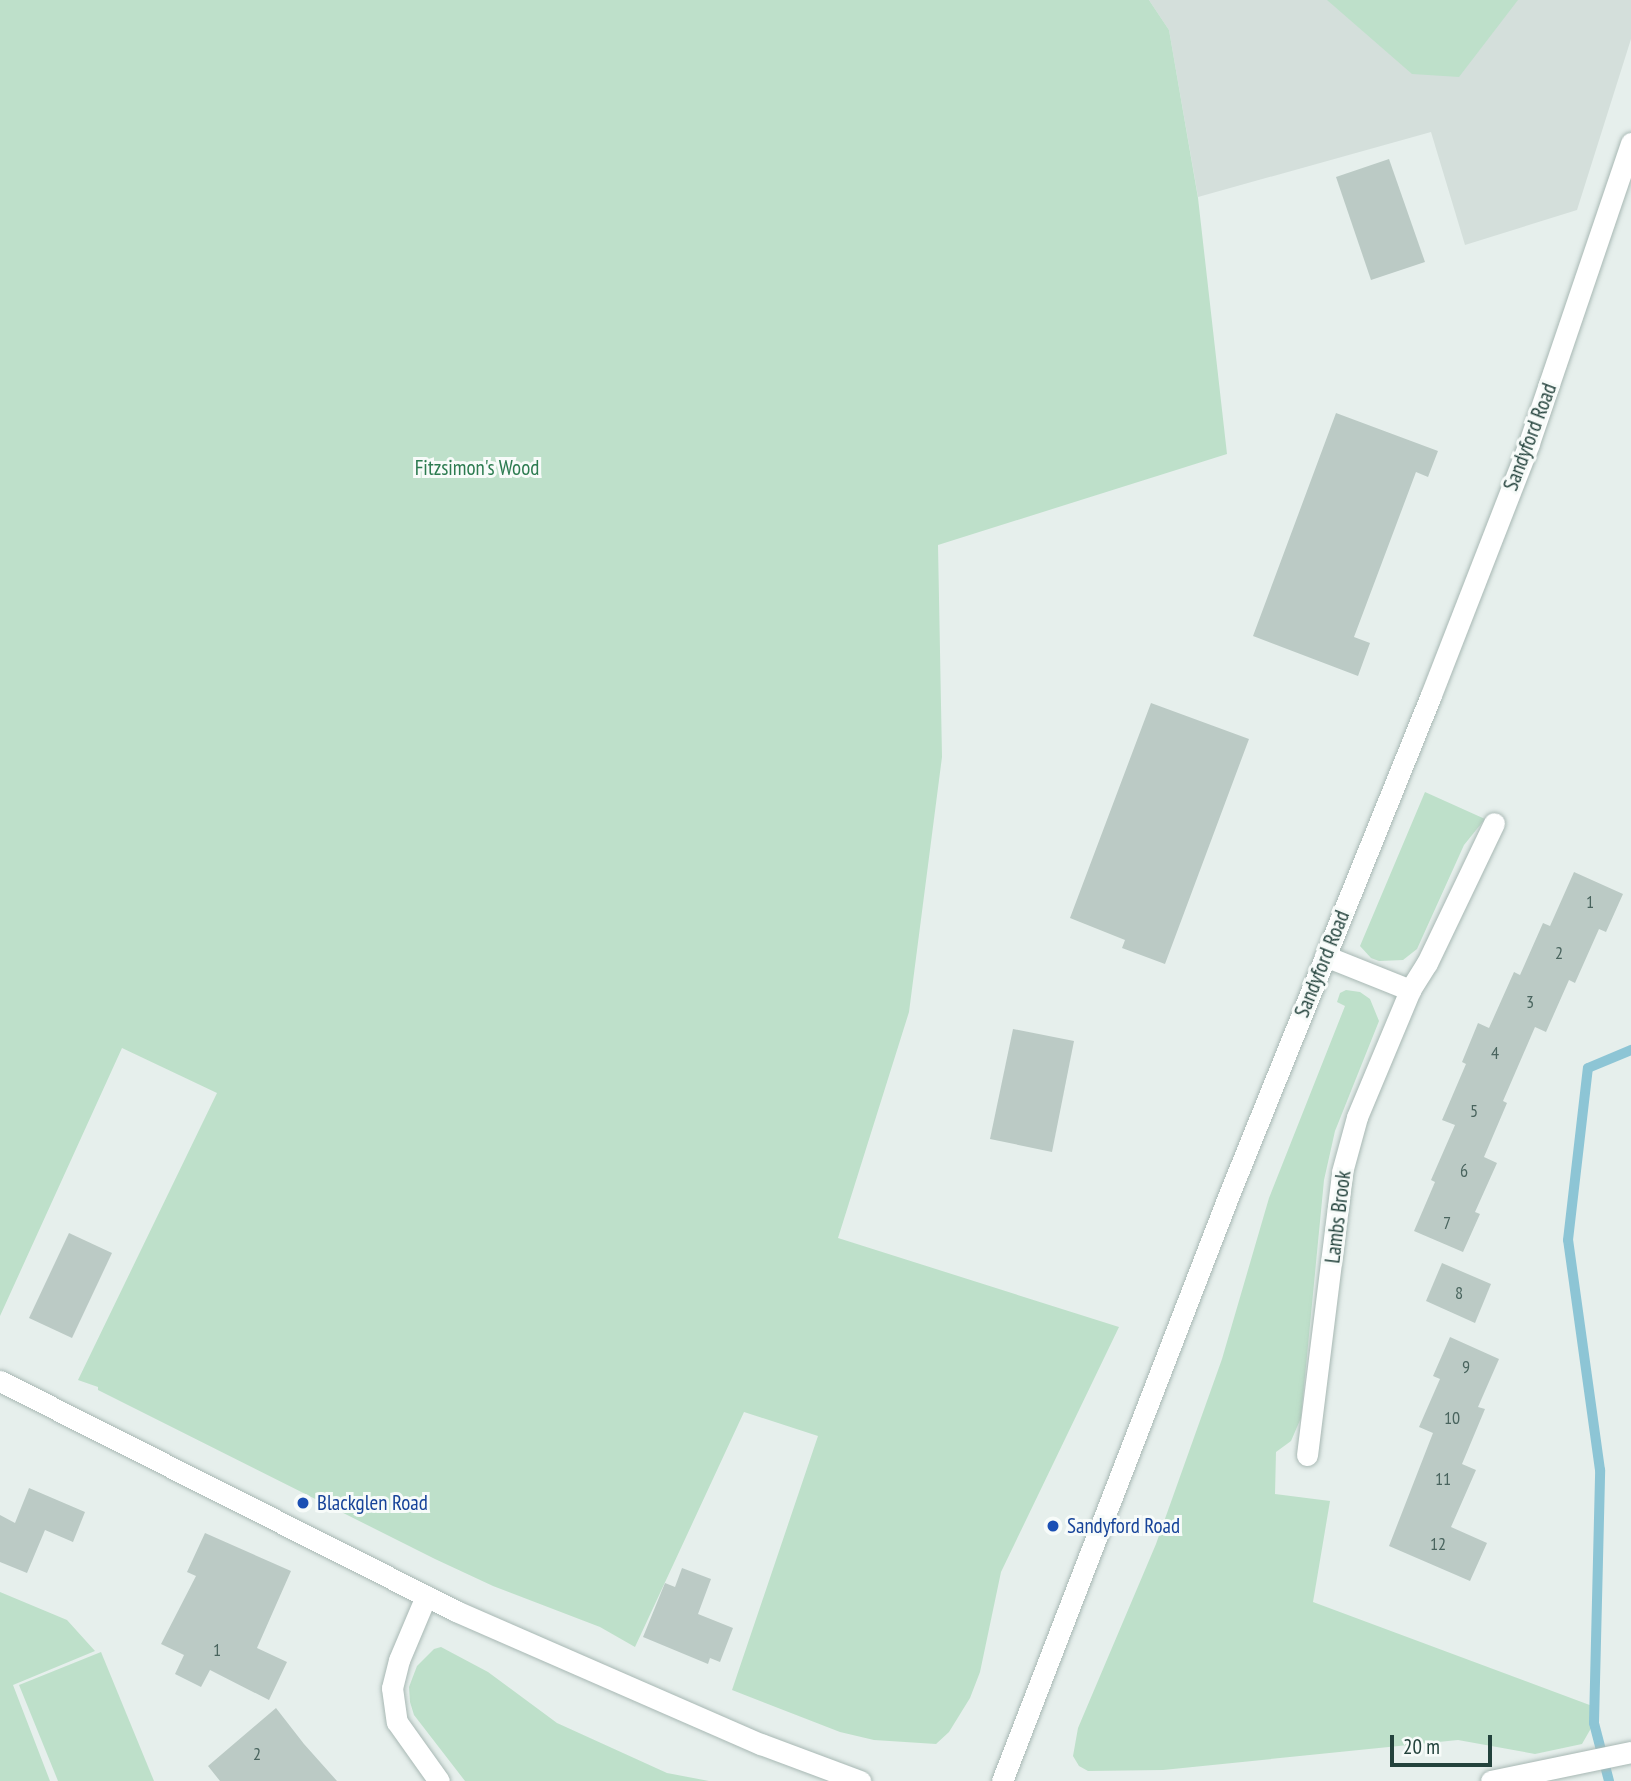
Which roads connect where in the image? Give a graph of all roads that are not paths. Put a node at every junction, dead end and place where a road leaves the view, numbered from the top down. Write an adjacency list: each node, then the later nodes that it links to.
1 (1631, 143): 3 (street, Sandyford Road)
2 (1493, 822): 4 (street, Lambs Brook)
3 (1325, 956): 4 (street); 11 (street, Sandyford Road)
4 (1410, 990): 6 (street, Lambs Brook)
5 (0, 1381): 7 (street)
6 (1307, 1455)
7 (426, 1596): 9 (street); 10 (street)
8 (1631, 1752): 12 (street)
9 (439, 1781)
10 (860, 1781)
11 (1002, 1781)
12 (1498, 1781)

